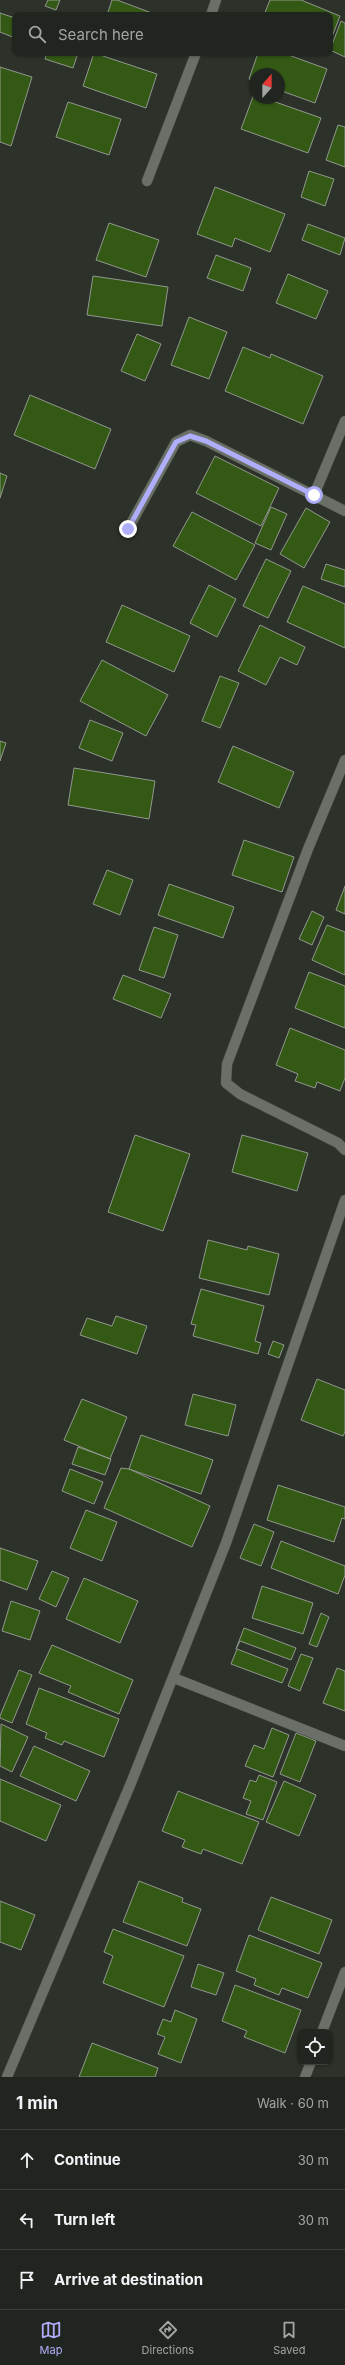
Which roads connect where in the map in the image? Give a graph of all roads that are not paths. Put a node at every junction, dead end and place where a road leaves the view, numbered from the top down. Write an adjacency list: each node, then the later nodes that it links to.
1 (216, 0): 2 (street)
2 (212, 12)
3 (195, 56): 4 (street)
4 (147, 181)
5 (345, 421): 6 (street)
6 (314, 495): 7 (street); 8 (street)
7 (345, 511)
8 (128, 529)
9 (345, 760): 10 (street)
10 (345, 1150)
11 (345, 1200): 12 (street)
12 (174, 1678): 13 (street); 17 (street)
13 (345, 1746)
14 (345, 1972): 15 (street)
15 (323, 2029)
16 (310, 2065): 18 (street)
17 (7, 2077)
18 (305, 2077)

